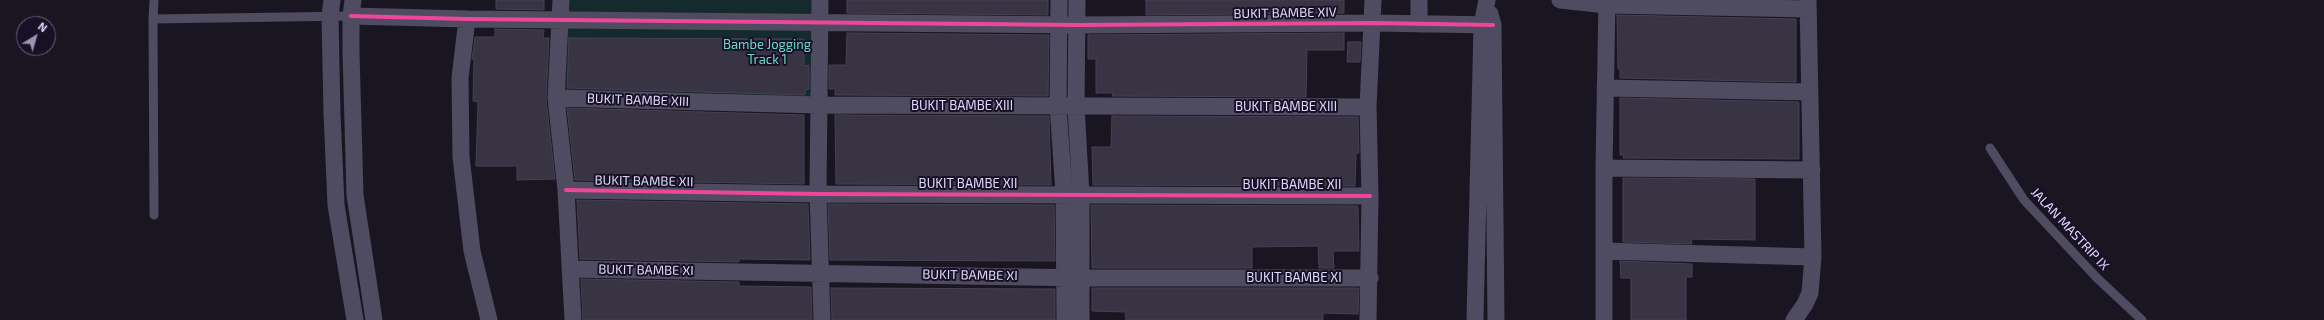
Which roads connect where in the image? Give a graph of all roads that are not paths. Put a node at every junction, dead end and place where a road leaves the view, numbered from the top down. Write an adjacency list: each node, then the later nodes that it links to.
1 (154, 0): 14 (lane)
2 (561, 0): 16 (street)
3 (820, 0): 17 (street)
4 (1059, 0): 19 (street)
5 (1077, 0): 21 (street)
6 (1373, 0): 18 (street)
7 (1419, 0): 20 (street)
8 (1560, 0): 10 (street)
9 (1487, 2): 22 (street)
10 (1607, 2): 11 (street); 23 (street)
11 (1808, 4): 24 (street)
12 (331, 8): 13 (lane); 14 (lane); 45 (street)
13 (352, 8): 15 (street, BUKIT BAMBE XIV); 46 (street)
14 (153, 19): 38 (lane)
15 (467, 19): 16 (street, BUKIT BAMBE XIV); 47 (street)
16 (559, 19): 17 (street, BUKIT BAMBE XIV); 25 (street)
17 (820, 23): 19 (street, BUKIT BAMBE XIV); 26 (street)
18 (1374, 23): 20 (street, BUKIT BAMBE XIV); 21 (street, BUKIT BAMBE XIV); 29 (street)
19 (1059, 24): 21 (street, BUKIT BAMBE XIV); 27 (street)
20 (1419, 24): 22 (street, BUKIT BAMBE XIV)
21 (1078, 25): 28 (street)
22 (1487, 25): 53 (street); 54 (street)
23 (1605, 88): 24 (street); 31 (street)
24 (1809, 92): 32 (street)
25 (556, 98): 26 (street, BUKIT BAMBE XIII); 33 (street)
26 (818, 105): 27 (street, BUKIT BAMBE XIII); 35 (street)
27 (1058, 106): 28 (street, BUKIT BAMBE XIII); 34 (street)
28 (1076, 107): 29 (street, BUKIT BAMBE XIII); 36 (street)
29 (1368, 107): 37 (street)
30 (1990, 148): 57 (lane, JALAN MASTRIP IX)
31 (1604, 168): 32 (street); 39 (street)
32 (1812, 170): 40 (street)
33 (566, 190): 35 (street, BUKIT BAMBE XII); 41 (street)
34 (1064, 193): 35 (street, BUKIT BAMBE XII); 36 (street, BUKIT BAMBE XII); 43 (street)
35 (818, 194): 42 (street)
36 (1081, 194): 37 (street, BUKIT BAMBE XII); 43 (street)
37 (1370, 196): 44 (street)
38 (154, 215)
39 (1604, 251): 40 (street); 55 (street)
40 (1813, 257): 56 (street)
41 (570, 269): 42 (street, BUKIT BAMBE XI); 48 (street)
42 (822, 273): 43 (street, BUKIT BAMBE XI); 49 (street)
43 (1074, 277): 44 (street, BUKIT BAMBE XI); 50 (street); 51 (street)
44 (1370, 278): 52 (street)
45 (355, 320)
46 (374, 320)
47 (489, 320)
48 (573, 320)
49 (822, 320)
50 (1065, 320)
51 (1081, 320)
52 (1368, 320)
53 (1475, 320)
54 (1496, 320)
55 (1604, 320)
56 (1794, 320)
57 (2142, 320)

